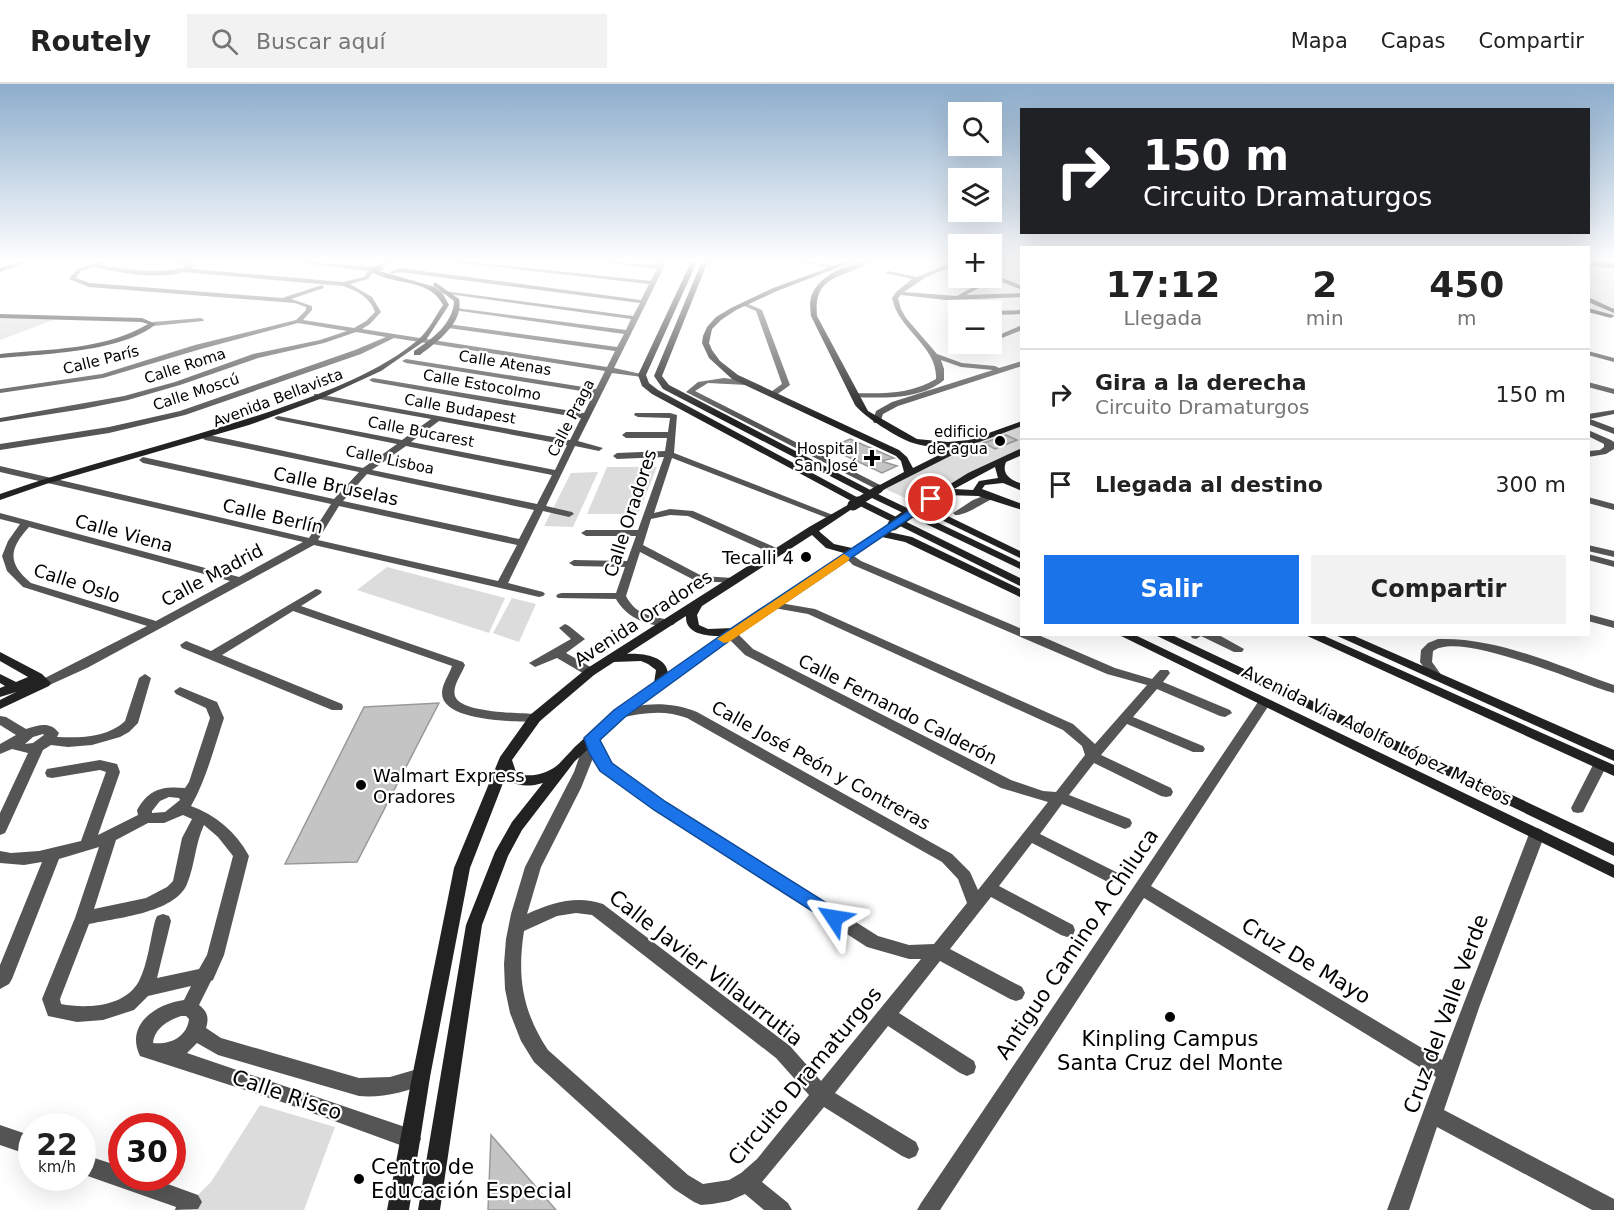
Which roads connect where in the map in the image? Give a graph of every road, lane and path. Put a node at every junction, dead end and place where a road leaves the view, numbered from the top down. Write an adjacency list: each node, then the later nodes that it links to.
1 (306, 314): 17 (street)
2 (377, 314): 21 (street, Calle Roma)
3 (442, 314): 25 (main road, Avenida Bellavista)
4 (454, 314): 19 (main road, Avenida Bellavista)
5 (483, 314): 22 (street)
6 (605, 314): 15 (street)
7 (639, 314): 15 (street, Calle Praga)
8 (670, 314): 37 (main road)
9 (684, 314): 124 (main road)
10 (726, 314): 41 (main road)
11 (760, 314): 46 (street)
12 (813, 314): 47 (main road)
13 (898, 314): 30 (street)
14 (0, 316): 18 (main road)
15 (637, 318): 22 (street, Calle Praga)
16 (201, 320): 18 (street)
17 (298, 321): 21 (street); 43 (street, Calle París)
18 (153, 324): 29 (main road)
19 (448, 326): 26 (main road, Avenida Bellavista); 27 (street)
20 (1020, 328): 24 (street)
21 (354, 330): 23 (street); 58 (street, Calle Roma)
22 (629, 333): 27 (street, Calle Praga)
23 (393, 336): 25 (street); 74 (street, Calle Moscú)
24 (1002, 336)
25 (421, 340): 26 (street); 48 (main road, Avenida Bellavista)
26 (432, 342): 32 (main road, Avenida Bellavista); 35 (street)
27 (620, 350): 35 (street, Calle Praga)
28 (1590, 354): 31 (street)
29 (0, 356)
30 (935, 356): 34 (street); 36 (street)
31 (1614, 360)
32 (406, 361): 39 (main road, Avenida Bellavista); 45 (street, Calle Atenas)
33 (1020, 364): 34 (street)
34 (1010, 367): 38 (street)
35 (610, 370): 37 (street); 45 (street, Calle Praga)
36 (947, 373): 38 (street); 49 (street)
37 (642, 375): 127 (main road)
38 (974, 379): 51 (street)
39 (373, 380): 50 (main road, Avenida Bellavista); 54 (street, Calle Estocolmo)
40 (1614, 381): 44 (street)
41 (747, 382): 46 (main road); 90 (street)
42 (1590, 385): 44 (street)
43 (0, 391)
44 (1610, 391)
45 (599, 392): 54 (street, Calle Praga)
46 (772, 394): 73 (main road)
47 (854, 395): 49 (street); 59 (main road)
48 (317, 396): 50 (street, Calle Budapest); 66 (main road, Avenida Bellavista)
49 (883, 396): 51 (street)
50 (328, 399): 56 (main road, Avenida Bellavista); 57 (street, Calle Budapest)
51 (895, 404): 59 (street)
52 (1614, 411): 55 (street)
53 (638, 415): 65 (street, Calle Oradores)
54 (587, 416): 71 (street, Calle Praga)
55 (1590, 417)
56 (278, 418): 68 (main road, Avenida Bellavista); 69 (street, Calle Bucarest)
57 (437, 419): 69 (street, Calle Madrid); 71 (street, Calle Budapest)
58 (0, 420)
59 (877, 421): 67 (main road)
60 (1590, 422): 62 (street)
61 (1019, 425): 70 (main road)
62 (1613, 428)
63 (1590, 433): 72 (street)
64 (626, 435): 65 (street)
65 (671, 435): 77 (street, Calle Oradores)
66 (206, 437): 68 (street, Calle Lisboa); 86 (main road, Avenida Bellavista)
67 (906, 437): 70 (main road); 73 (main road)
68 (218, 440): 80 (main road, Avenida Bellavista); 83 (street, Calle Lisboa)
69 (404, 442): 83 (street, Calle Madrid); 84 (street, Calle Bucarest)
70 (971, 442): 85 (main road, Avenida Oradores)
71 (573, 444): 75 (street, Calle Budapest); 84 (street, Calle Praga)
72 (1611, 444): 78 (street)
73 (886, 446): 85 (main road)
74 (0, 447)
75 (599, 448)
76 (1020, 453): 81 (main road)
77 (669, 454): 79 (street); 105 (street, Calle Oradores); 106 (street)
78 (1590, 454)
79 (617, 456)
80 (143, 460): 88 (main road, Avenida Bellavista); 96 (street, Calle Bruselas)
81 (1002, 460): 87 (main road); 91 (main road)
82 (0, 469): 86 (street, Calle Berlín)
83 (366, 470): 96 (street, Calle Madrid); 99 (street, Calle Lisboa)
84 (558, 473): 99 (street, Calle Praga)
85 (909, 473): 90 (main road, Avenida Oradores)
86 (45, 480): 88 (street, Calle Berlín); 94 (main road, Avenida Bellavista)
87 (1003, 480): 89 (main road); 92 (main road)
88 (58, 483): 97 (main road, Avenida Bellavista); 112 (street, Calle Berlín)
89 (1020, 487)
90 (880, 489): 106 (main road, Avenida Oradores, bridge)
91 (942, 492): 92 (main road); 100 (main road)
92 (979, 493): 93 (main road)
93 (991, 496): 98 (main road); 102 (street)
94 (0, 497)
95 (1590, 501): 101 (street)
96 (336, 503): 112 (street, Calle Madrid); 113 (street, Calle Bruselas)
97 (0, 505)
98 (1020, 506)
99 (541, 507): 103 (street, Calle Lisboa); 113 (street, Calle Praga)
100 (919, 507): 111 (main road, bridge); 119 (main road)
101 (1614, 507)
102 (958, 513)
103 (568, 514)
104 (0, 516): 107 (street, Calle Viena)
105 (648, 517): 110 (street, Calle Oradores); 116 (street)
106 (833, 517): 108 (main road, Avenida Oradores)
107 (26, 524): 125 (street, Calle Viena); 139 (street, Calle Oslo)
108 (813, 529): 116 (main road, Avenida Oradores); 117 (main road)
109 (586, 533): 110 (street)
110 (643, 533): 114 (street, Calle Oradores)
111 (880, 534): 117 (main road); 131 (main road)
112 (311, 542): 125 (street, Calle Madrid); 128 (street, Calle Berlín)
113 (523, 543): 128 (street, Calle Praga)
114 (638, 547): 122 (street, Calle Oradores); 126 (street)
115 (1590, 548): 118 (street)
116 (777, 552): 126 (main road, Avenida Oradores)
117 (851, 553): 135 (main road); 143 (street)
118 (1614, 554)
119 (1020, 555)
120 (1590, 558): 123 (street)
121 (574, 563): 122 (street)
122 (632, 564): 133 (street, Calle Oradores)
123 (1614, 564)
124 (1020, 566)
125 (239, 580): 139 (street, Calle Madrid)
126 (733, 580): 134 (main road, Avenida Oradores)
127 (1020, 583)
128 (501, 586): 130 (street, Calle Berlín)
129 (316, 592): 136 (street)
130 (539, 594)
131 (1020, 594)
132 (562, 596): 133 (street)
133 (620, 596): 138 (street, Calle Oradores)
134 (696, 604): 138 (main road, Avenida Oradores); 142 (main road)
135 (774, 605): 142 (main road); 183 (street)
136 (292, 607): 156 (street); 175 (street)
137 (1590, 618): 140 (street)
138 (669, 623): 157 (main road, Avenida Oradores)
139 (156, 625): 164 (street, Calle Madrid)
140 (1614, 625)
141 (565, 628): 153 (street)
142 (734, 632): 165 (main road); 191 (street, Calle Fernando Calderón)
143 (1020, 633)
144 (1028, 636): 163 (street)
145 (1125, 636): 170 (main road, Avenida Via Adolfo López Mateos)
146 (1163, 636): 154 (main road, Avenida Via Adolfo López Mateos)
147 (1184, 636): 154 (main road)
148 (1210, 636): 152 (street)
149 (1313, 636): 186 (main road)
150 (1344, 636): 160 (main road)
151 (186, 645): 156 (street)
152 (1238, 649)
153 (558, 652): 158 (street); 159 (street)
154 (1200, 654): 202 (main road, Avenida Via Adolfo López Mateos)
155 (0, 656): 164 (main road)
156 (212, 656): 172 (street)
157 (610, 660): 159 (main road, Avenida Oradores); 165 (main road)
158 (535, 663)
159 (590, 672): 175 (main road, Avenida Oradores)
160 (1436, 676): 167 (street); 184 (main road)
161 (0, 678): 166 (main road)
162 (145, 678): 180 (street)
163 (1159, 678): 173 (street); 176 (street, Circuito Dramaturgos)
164 (41, 680): 166 (main road)
165 (660, 684): 174 (main road)
166 (20, 689): 169 (main road); 171 (main road)
167 (1614, 689)
168 (180, 691): 192 (street)
169 (0, 693)
170 (1264, 702): 198 (main road, Avenida Via Adolfo López Mateos); 208 (street, Antiguo Camino A Chiluca)
171 (0, 705)
172 (337, 707)
173 (1225, 713)
174 (619, 714): 179 (main road); 209 (street, Calle José Peón y Contreras)
175 (535, 718): 185 (main road, Avenida Oradores)
176 (1125, 718): 182 (street); 183 (street, Circuito Dramaturgos)
177 (1, 720): 178 (street)
178 (22, 738): 180 (street); 180 (street); 181 (street)
179 (592, 738): 187 (main road); 212 (street, Circuito Dramaturgos); 214 (street)
180 (43, 743): 197 (street)
181 (0, 749)
182 (1198, 749)
183 (1092, 756): 190 (street); 191 (street, Circuito Dramaturgos)
184 (1614, 756)
185 (505, 760): 187 (main road); 225 (main road, Avenida Oradores)
186 (1600, 765): 188 (main road); 193 (street)
187 (560, 770): 236 (main road)
188 (1614, 771)
189 (52, 773): 201 (street)
190 (1166, 792)
191 (1059, 797): 196 (street, Calle Fernando Calderón); 199 (street, Circuito Dramaturgos)
192 (184, 802): 194 (street); 195 (street); 195 (street)
193 (1578, 808)
194 (201, 815): 210 (street); 215 (street)
195 (147, 817): 200 (street)
196 (1125, 823)
197 (0, 829)
198 (1537, 834): 205 (main road, Avenida Via Adolfo López Mateos); 224 (street, Cruz del Valle Verde)
199 (1029, 835): 206 (street); 207 (street, Circuito Dramaturgos)
200 (110, 836): 201 (street); 210 (street)
201 (87, 844): 203 (street)
202 (1614, 850)
203 (54, 852): 204 (street); 216 (street)
204 (0, 856)
205 (1614, 872)
206 (1112, 877)
207 (988, 888): 209 (street, Circuito Dramaturgos); 213 (street)
208 (1141, 888): 224 (street, Cruz De Mayo); 238 (street, Antiguo Camino A Chiluca)
209 (976, 904): 214 (street, Circuito Dramaturgos)
210 (83, 918): 217 (street)
211 (163, 921): 217 (street)
212 (518, 926): 226 (street, Calle Javier Villaurrutia); 233 (street, Circuito Dramaturgos)
213 (1067, 930)
214 (938, 951): 218 (street); 220 (street, Circuito Dramaturgos)
215 (207, 975): 217 (street); 219 (street)
216 (0, 981)
217 (144, 988)
218 (1016, 993)
219 (189, 1008): 221 (street); 222 (street)
220 (886, 1015): 223 (street); 226 (street, Circuito Dramaturgos)
221 (196, 1031): 222 (street); 225 (street, Calle Risco)
222 (162, 1053): 229 (street, Calle Risco)
223 (967, 1067)
224 (1447, 1073): 227 (street, Cruz del Valle Verde)
225 (421, 1077): 229 (main road, Avenida Oradores)
226 (821, 1095): 231 (street, Calle Javier Villaurrutia); 233 (street, Circuito Dramaturgos)
227 (1432, 1114): 239 (street, Cruz del Valle Verde); 240 (street)
228 (0, 1135): 230 (street)
229 (411, 1139): 235 (main road, Avenida Oradores)
230 (18, 1141)
231 (909, 1149)
232 (96, 1169): 234 (street)
233 (747, 1183): 237 (street)
234 (186, 1210)
235 (398, 1210)
236 (429, 1210)
237 (781, 1210)
238 (928, 1210)
239 (1398, 1210)
240 (1614, 1210)

